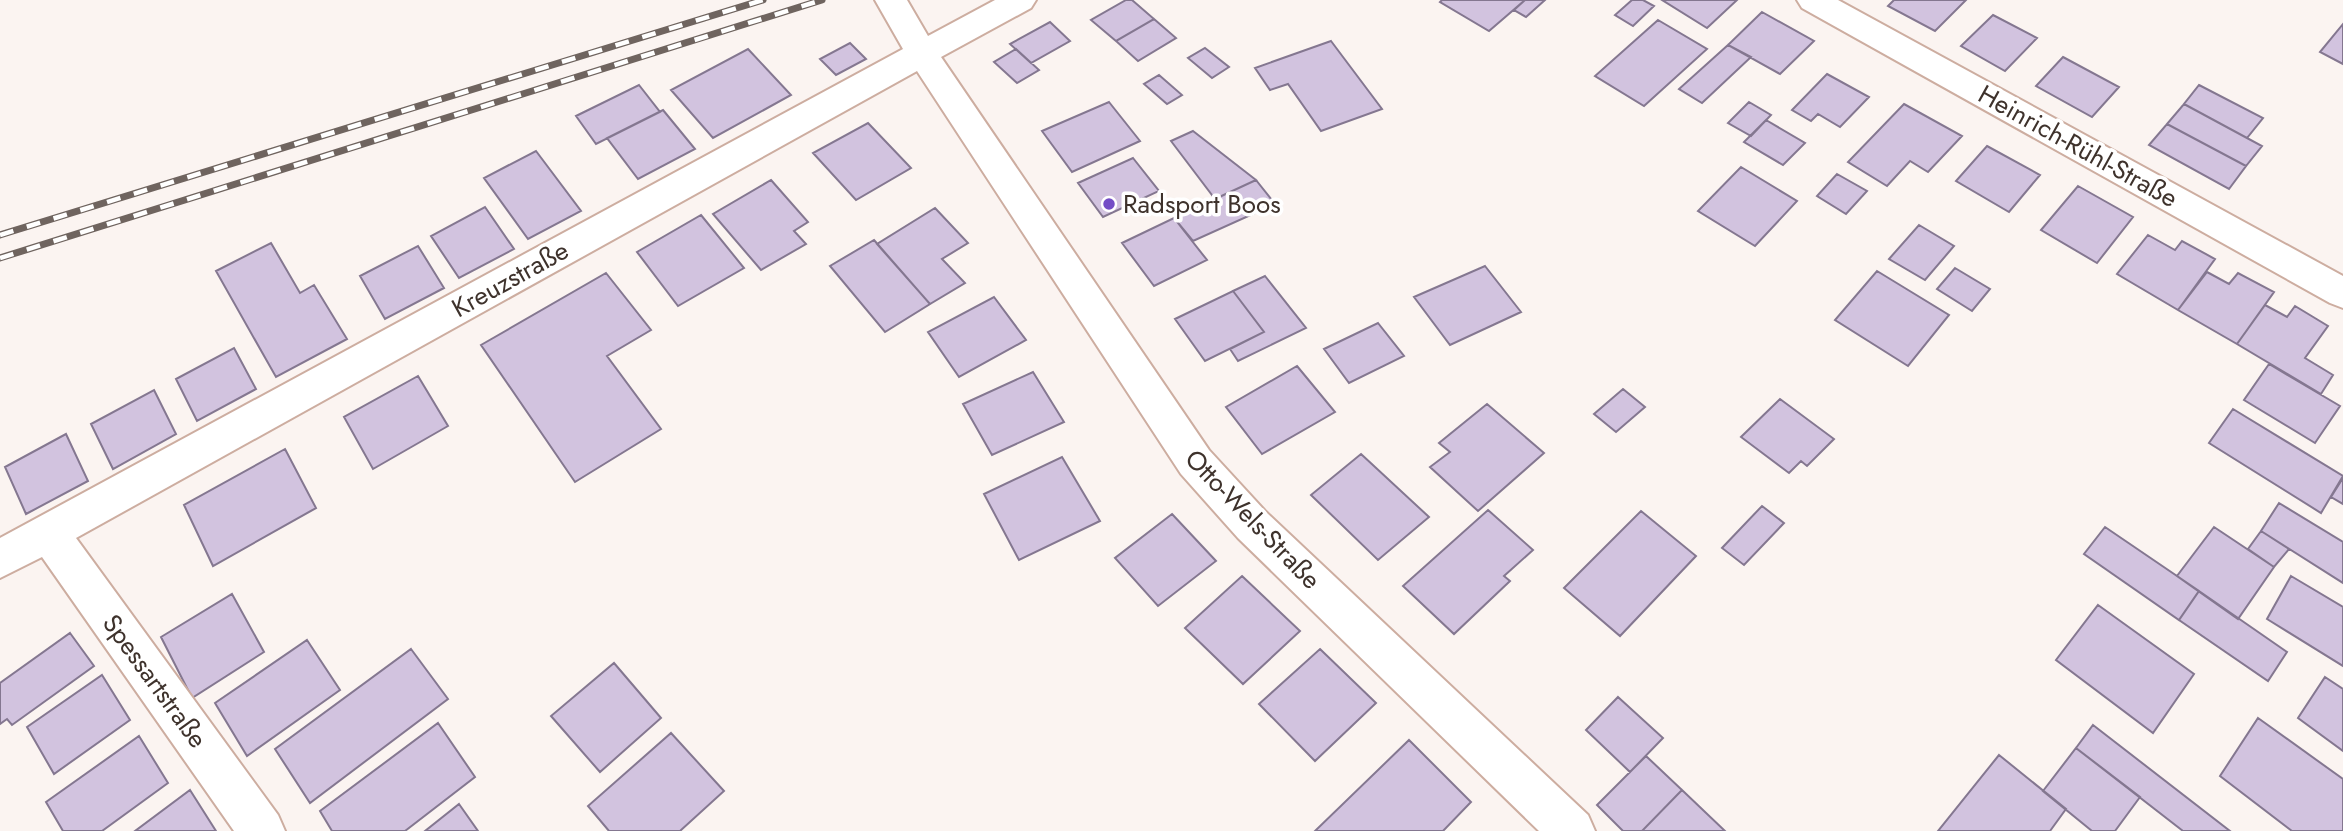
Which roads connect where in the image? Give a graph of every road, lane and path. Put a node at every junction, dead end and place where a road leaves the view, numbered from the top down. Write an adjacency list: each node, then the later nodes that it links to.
1 (891, 0): 4 (street, Otto-Wels-Straße)
2 (1020, 0): 4 (street, Kreuzstraße)
3 (1813, 0): 5 (street, Heinrich-Rühl-Straße)
4 (922, 54): 6 (street, Kreuzstraße); 9 (street, Otto-Wels-Straße)
5 (2343, 293)
6 (48, 532): 7 (street, Kreuzstraße); 8 (street, Spessartstraße)
7 (0, 559)
8 (262, 831)
9 (1572, 831)

